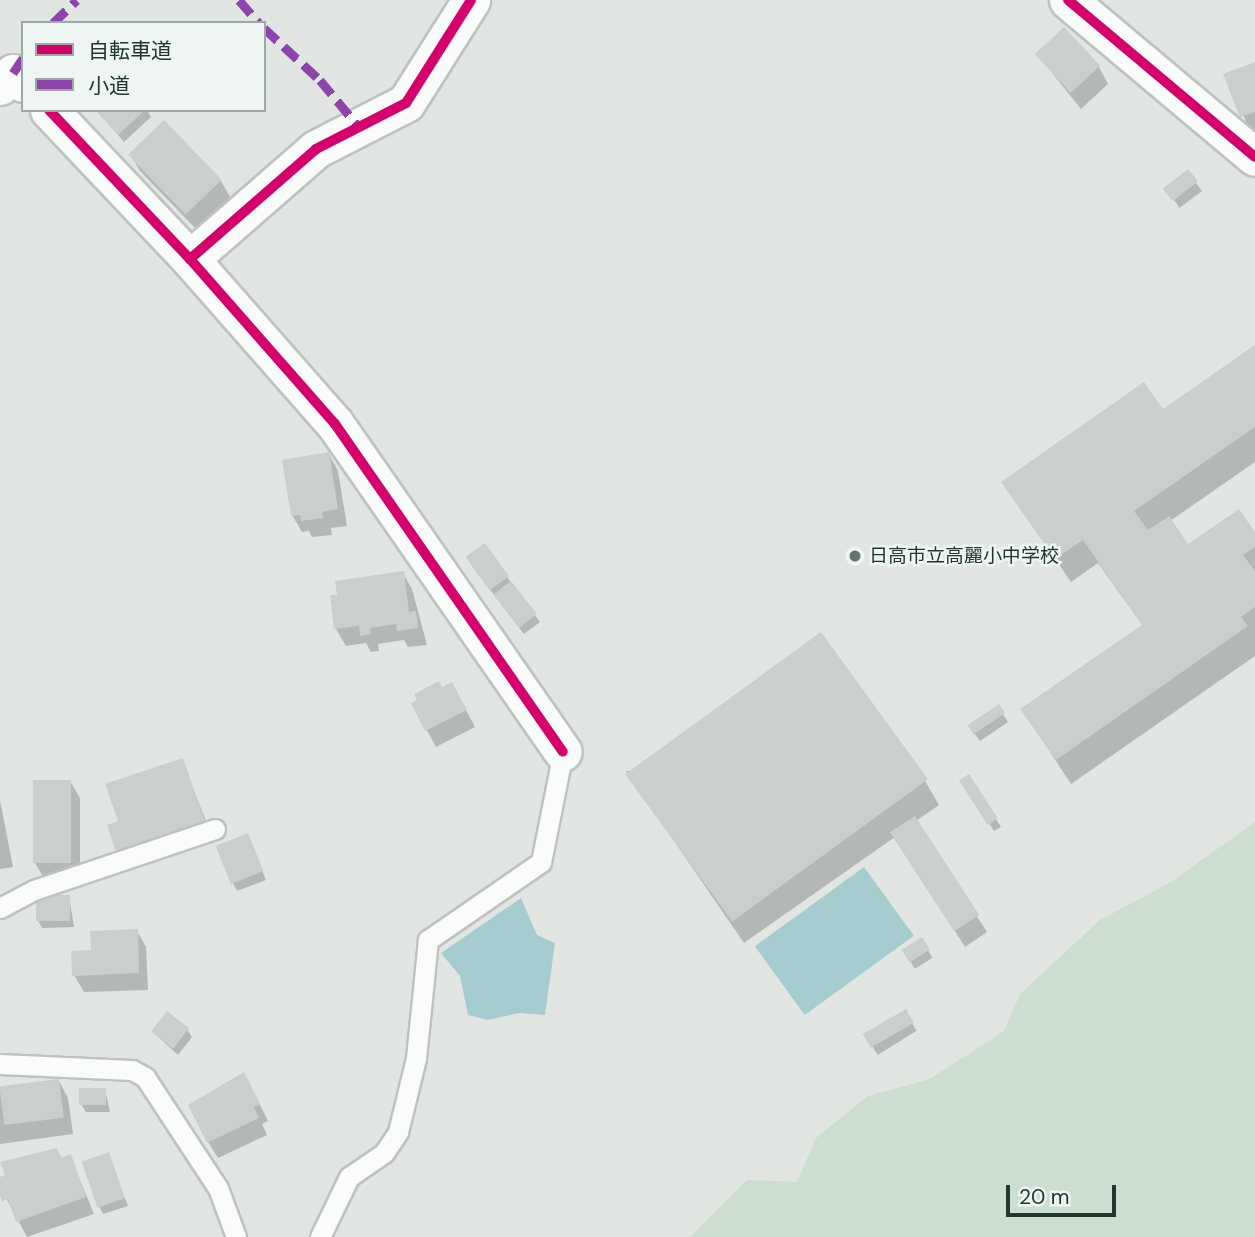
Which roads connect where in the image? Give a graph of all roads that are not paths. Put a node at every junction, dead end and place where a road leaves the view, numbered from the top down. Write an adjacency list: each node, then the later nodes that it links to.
1 (471, 0): 7 (street)
2 (1068, 0): 6 (street)
3 (21, 81): 4 (street)
4 (0, 86)
5 (51, 112): 7 (street)
6 (1255, 157)
7 (190, 259): 8 (street)
8 (563, 752): 13 (lane)
9 (215, 829): 10 (lane)
10 (0, 908)
11 (0, 1064): 12 (lane)
12 (236, 1237)
13 (320, 1237)

